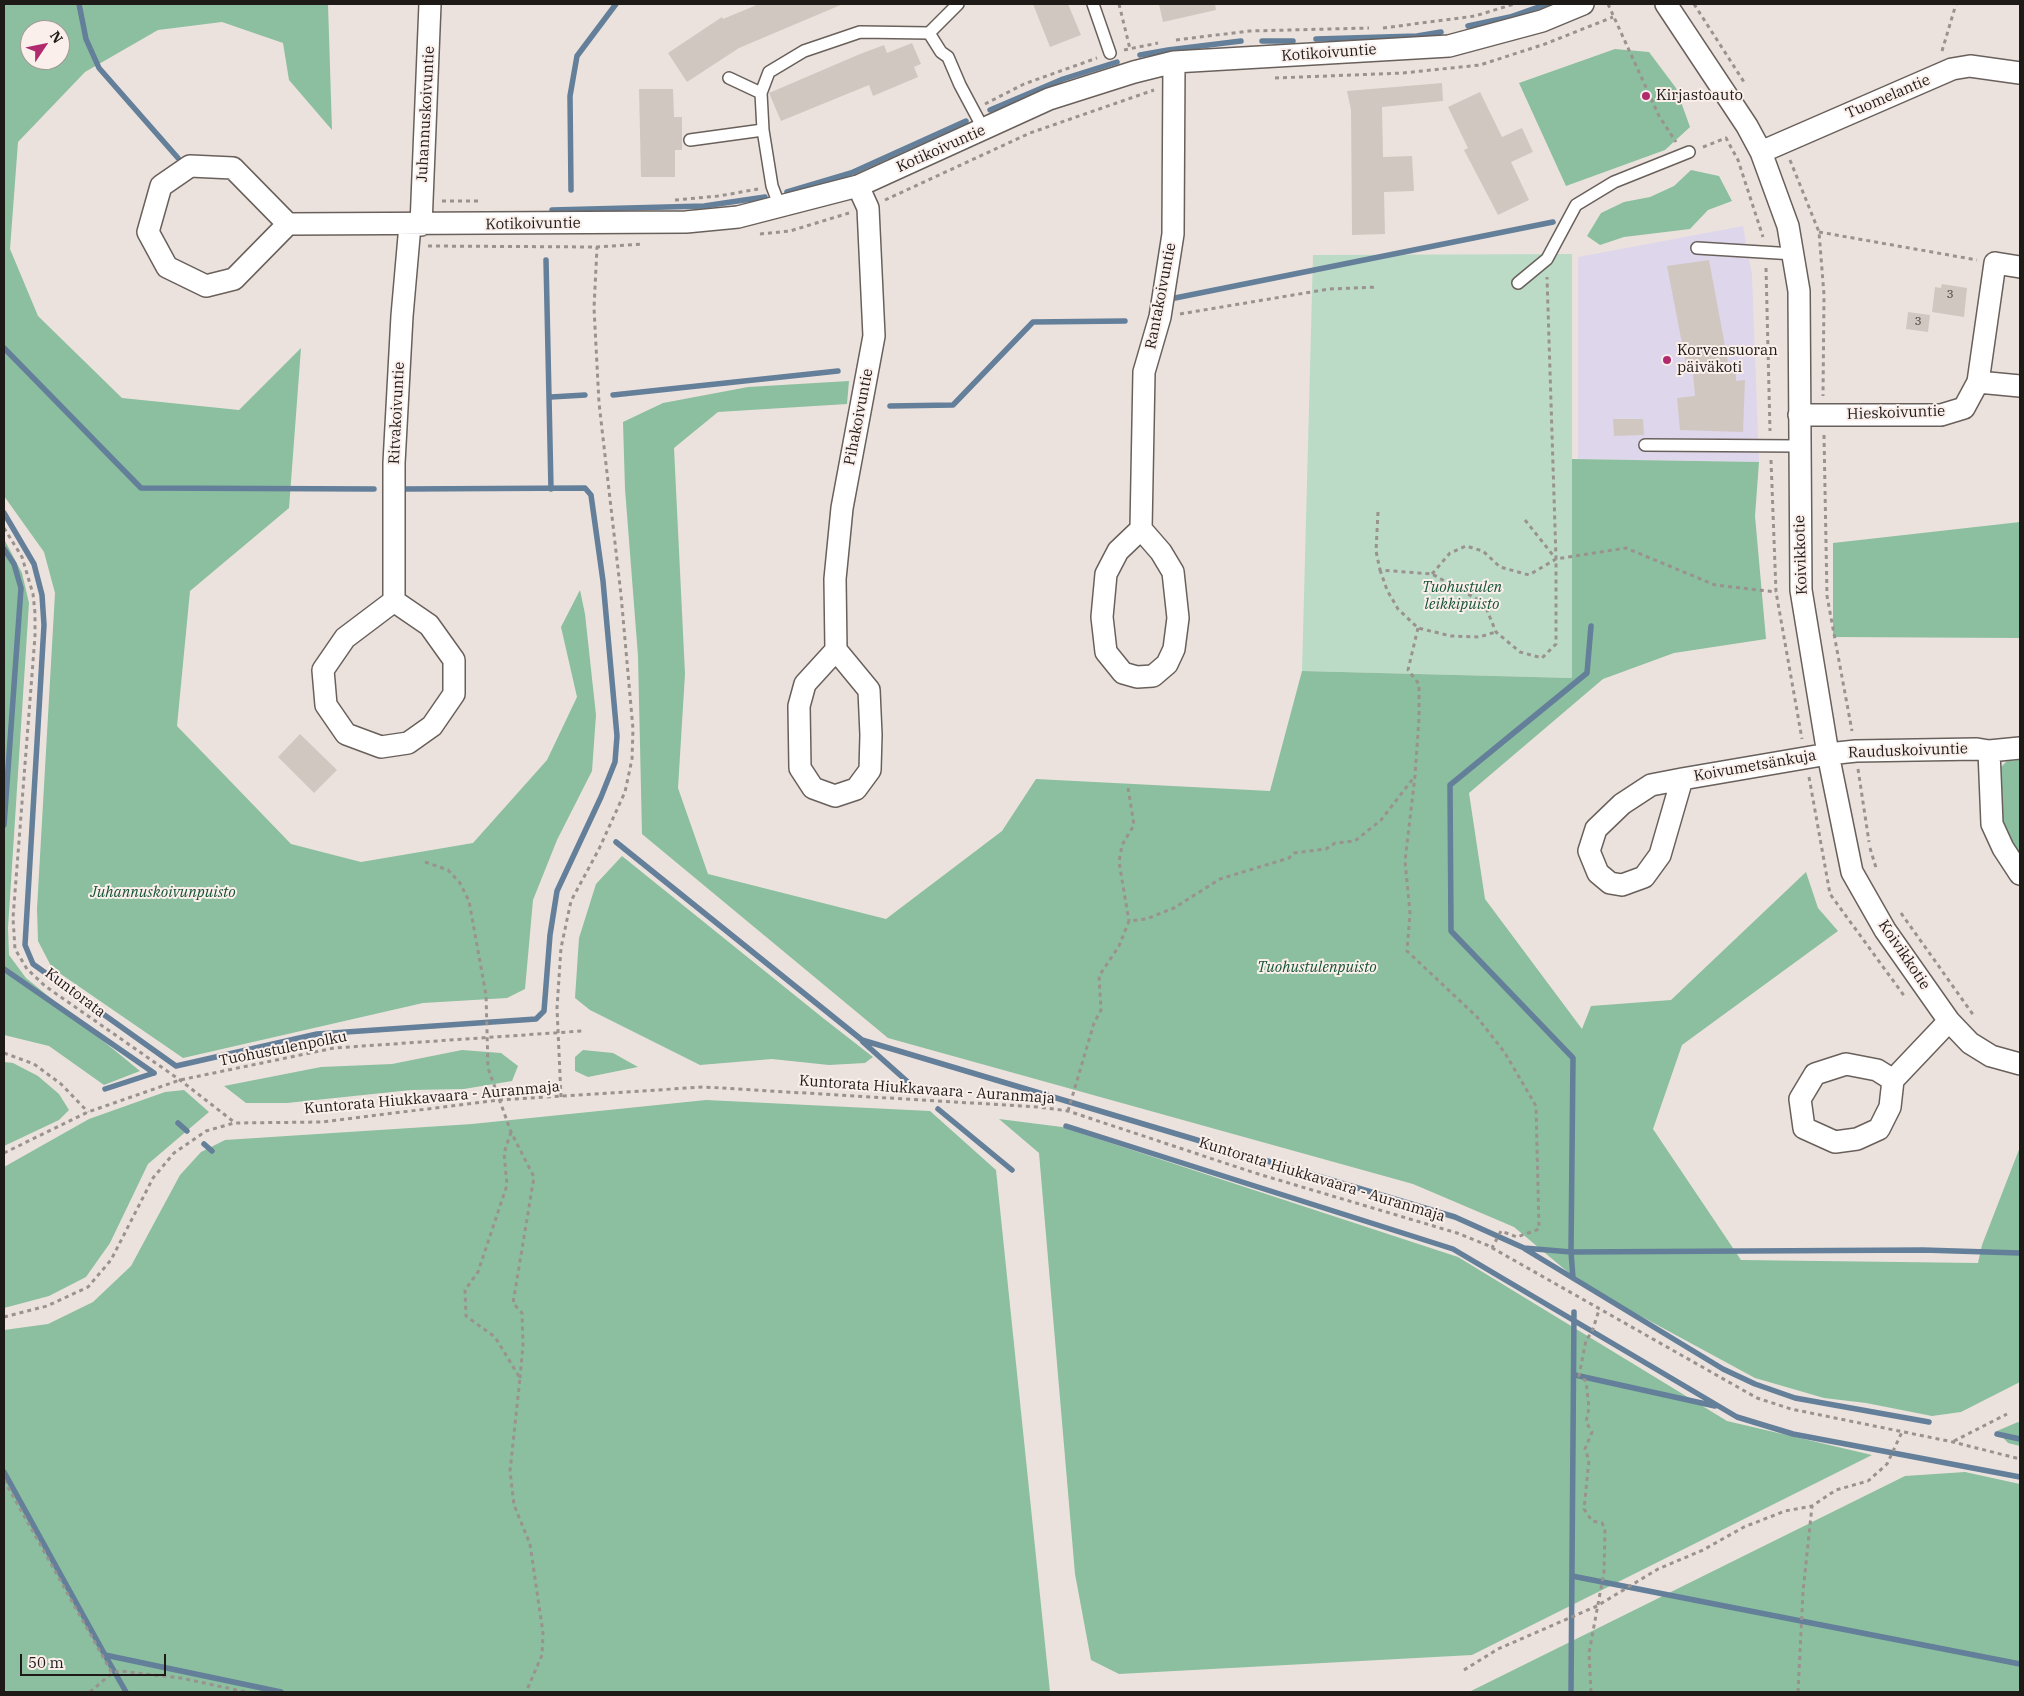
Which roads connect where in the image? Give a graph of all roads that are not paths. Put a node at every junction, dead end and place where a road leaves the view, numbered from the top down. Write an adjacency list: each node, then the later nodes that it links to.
1 (430, 4): 20 (street, Juhannuskoivuntie)
2 (958, 4): 6 (lane)
3 (1093, 4): 7 (lane)
4 (1582, 4): 8 (street, Kotikoivuntie)
5 (1666, 4): 16 (street, Koivikkotie)
6 (929, 33): 11 (lane); 13 (lane)
7 (1110, 53)
8 (1174, 62): 13 (street, Kotikoivuntie); 30 (street, Rantakoivuntie)
9 (2020, 73): 16 (street, Tuomelantie)
10 (729, 78): 11 (lane)
11 (761, 93): 12 (lane)
12 (763, 130): 14 (lane); 18 (lane)
13 (984, 130): 17 (street, Kotikoivuntie)
14 (690, 140)
15 (1689, 152): 24 (lane)
16 (1761, 152): 22 (street, Koivikkotie)
17 (858, 186): 18 (street, Kotikoivuntie); 32 (street, Pihakoivuntie)
18 (780, 207): 20 (street, Kotikoivuntie)
19 (288, 224): 19 (street); 20 (street, Kotikoivuntie)
20 (416, 225): 31 (street, Ritvakoivuntie)
21 (1697, 248): 22 (lane)
22 (1794, 254): 27 (street, Koivikkotie)
23 (2020, 267): 25 (street, Hieskoivuntie)
24 (1518, 284)
25 (1978, 382): 26 (street); 27 (street, Hieskoivuntie)
26 (2020, 386)
27 (1799, 415): 29 (street, Koivikkotie)
28 (1645, 445): 29 (lane)
29 (1798, 446): 35 (street, Koivikkotie)
30 (1141, 529): 30 (street)
31 (394, 601): 31 (street)
32 (836, 650): 32 (street)
33 (2020, 748): 34 (street, Rauduskoivuntie)
34 (1988, 751): 35 (street, Rauduskoivuntie); 37 (street, Rauduskoivuntie)
35 (1828, 754): 36 (street, Koivumetsänkuja); 38 (street, Koivikkotie)
36 (1682, 779): 36 (street, Koivumetsänkuja)
37 (2020, 874)
38 (1949, 1021): 39 (street, Koivikkotie); 40 (street)
39 (2020, 1064)
40 (1893, 1080): 40 (street)

